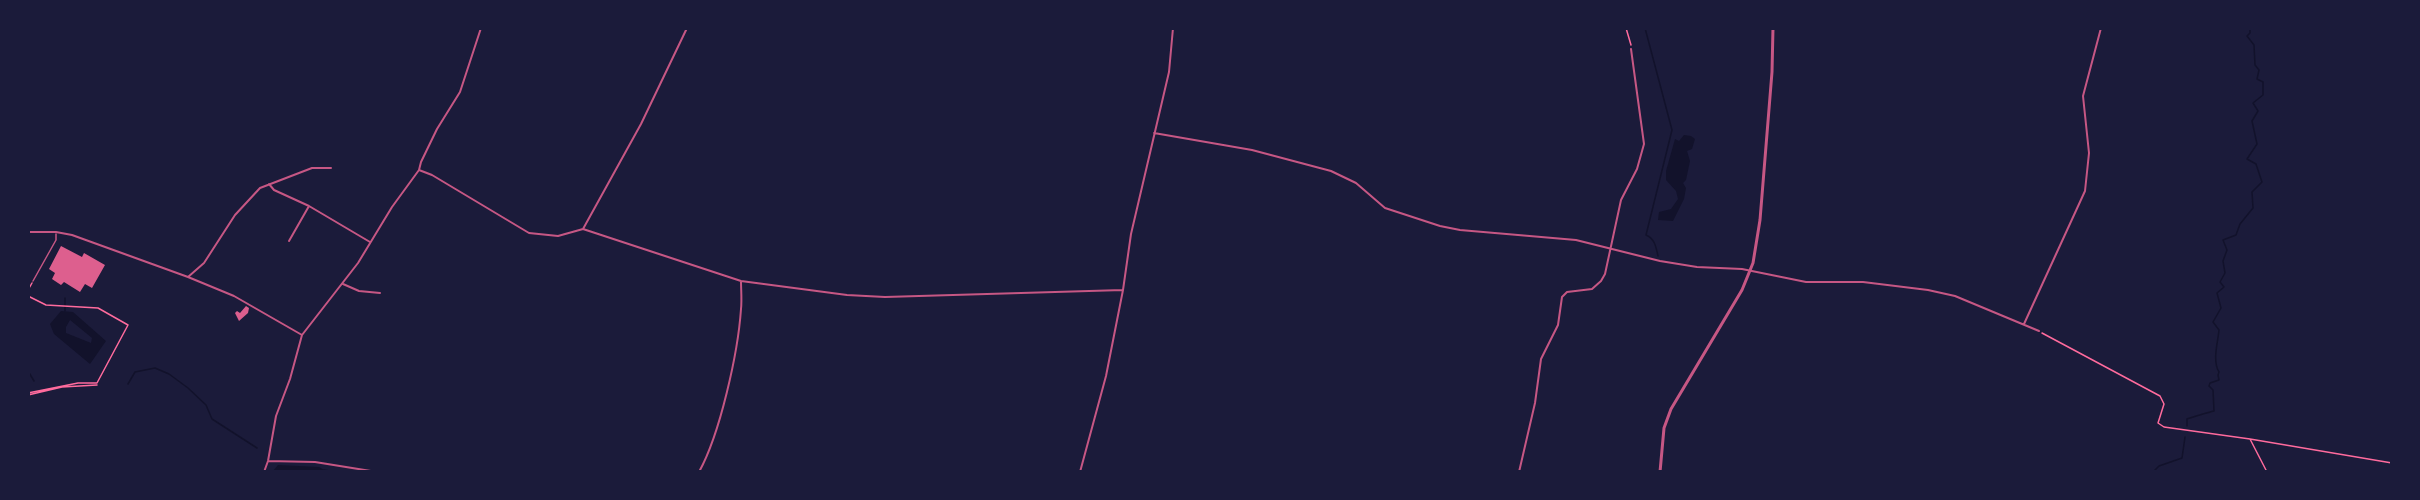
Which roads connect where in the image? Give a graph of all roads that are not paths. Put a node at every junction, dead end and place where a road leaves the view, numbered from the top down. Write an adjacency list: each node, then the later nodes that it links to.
1 (481, 28): 9 (street)
2 (687, 28): 12 (street)
3 (1173, 28): 7 (street)
4 (1773, 28): 18 (street)
5 (2101, 28): 25 (street)
6 (1631, 49): 17 (street)
7 (1154, 133): 17 (street); 23 (street)
8 (331, 168): 10 (street)
9 (419, 170): 12 (street); 16 (street)
10 (269, 184): 11 (street); 19 (street)
11 (309, 206): 15 (street); 16 (street)
12 (583, 229): 21 (street)
13 (28, 232): 14 (street)
14 (56, 232): 19 (street); 20 (lane)
15 (289, 241)
16 (370, 242): 22 (street)
17 (1611, 248): 18 (street); 33 (street)
18 (1751, 270): 25 (street); 34 (street)
19 (188, 277): 27 (street)
20 (33, 281)
21 (741, 281): 23 (street); 31 (street)
22 (343, 284): 24 (street); 27 (street)
23 (1123, 290): 32 (street)
24 (380, 293)
25 (2024, 324): 26 (street)
26 (2039, 331)
27 (302, 335): 28 (street)
28 (268, 460): 29 (street); 30 (street)
29 (264, 471)
30 (377, 471)
31 (699, 471)
32 (1080, 471)
33 (1519, 471)
34 (1660, 471)

